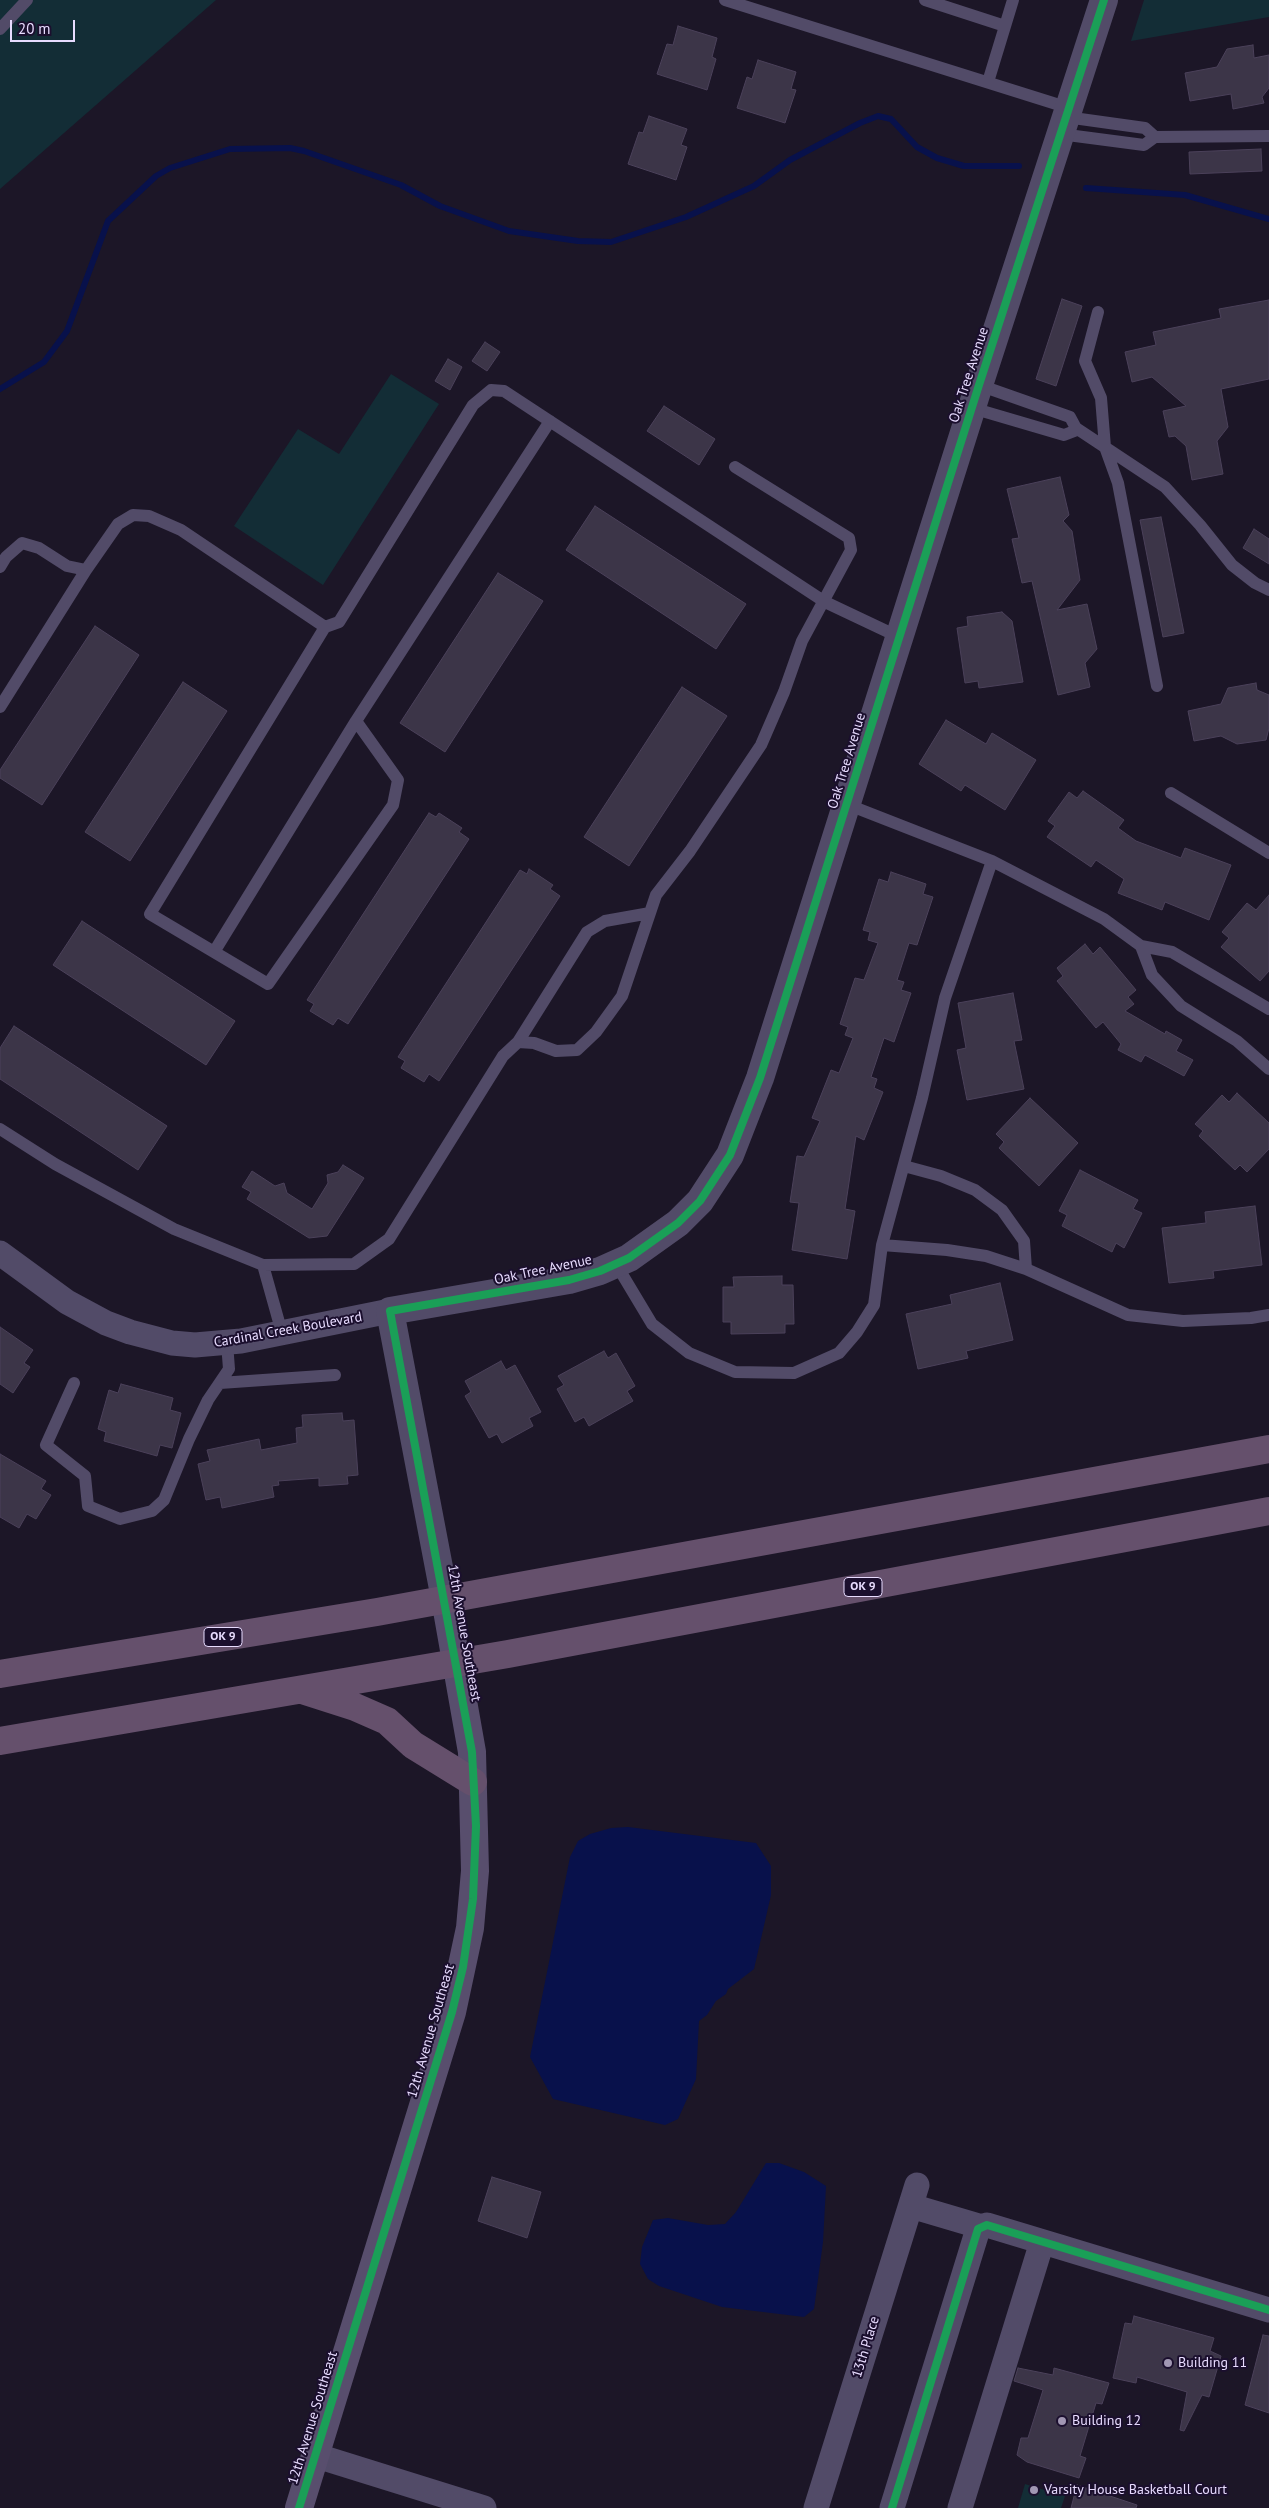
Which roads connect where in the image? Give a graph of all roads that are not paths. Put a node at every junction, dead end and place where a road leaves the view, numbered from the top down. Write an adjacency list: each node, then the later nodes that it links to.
1 (27, 0): 7 (lane)
2 (725, 0): 8 (lane)
3 (925, 0): 6 (lane)
4 (1013, 0): 6 (lane)
5 (1104, 0): 9 (street, Oak Tree Avenue)
6 (1005, 26): 8 (lane)
7 (0, 29)
8 (988, 82): 9 (lane)
9 (1065, 119): 11 (lane); 11 (lane); 13 (street, Oak Tree Avenue)
10 (1269, 136): 11 (lane)
11 (1155, 137)
12 (1098, 312): 16 (lane)
13 (975, 397): 15 (lane); 15 (lane); 23 (street, Oak Tree Avenue)
14 (550, 421): 21 (lane); 22 (lane); 26 (lane)
15 (1076, 428): 16 (lane)
16 (1105, 446): 20 (lane); 24 (lane)
17 (735, 466): 21 (lane)
18 (0, 567): 19 (lane)
19 (86, 570): 22 (lane); 25 (lane)
20 (1269, 590)
21 (825, 602): 23 (lane); 31 (lane)
22 (325, 627): 33 (lane)
23 (899, 637): 28 (street, Oak Tree Avenue)
24 (1157, 686)
25 (0, 706)
26 (356, 721): 33 (lane); 33 (lane)
27 (1171, 793): 29 (lane)
28 (846, 804): 30 (lane); 41 (street, Oak Tree Avenue)
29 (1269, 853)
30 (992, 860): 32 (lane); 38 (lane)
31 (650, 913): 35 (lane); 35 (lane)
32 (1141, 946): 34 (lane); 36 (lane)
33 (214, 952)
34 (1269, 1009)
35 (518, 1042): 42 (lane)
36 (1269, 1069)
37 (0, 1130): 42 (lane)
38 (904, 1166): 39 (lane); 43 (lane)
39 (882, 1245): 41 (lane); 43 (lane)
40 (0, 1253): 47 (street, Cardinal Creek Boulevard)
41 (616, 1264): 44 (street, Oak Tree Avenue)
42 (263, 1265): 46 (lane)
43 (1026, 1270): 45 (lane)
44 (390, 1311): 46 (street, Cardinal Creek Boulevard); 53 (street, 12th Avenue Southeast)
45 (1269, 1315)
46 (282, 1333): 47 (street, Cardinal Creek Boulevard)
47 (227, 1342): 49 (lane)
48 (335, 1375): 49 (lane)
49 (220, 1382): 50 (lane)
50 (74, 1383)
51 (1269, 1449): 53 (highway, OK 9)
52 (1269, 1511): 54 (highway, OK 9)
53 (445, 1598): 54 (main road, 12th Avenue Southeast); 55 (highway, OK 9)
54 (456, 1662): 56 (highway, OK 9); 58 (main road, 12th Avenue Southeast)
55 (0, 1674)
56 (299, 1689): 57 (highway, OK 9); 58 (highway)
57 (0, 1741)
58 (473, 1782): 62 (main road, 12th Avenue Southeast)
59 (982, 2227): 60 (street); 65 (street, 13th Place); 66 (street)
60 (1042, 2242): 61 (street); 67 (street)
61 (1269, 2310)
62 (314, 2454): 63 (main road, 12th Avenue Southeast); 64 (street)
63 (298, 2508)
64 (484, 2508)
65 (816, 2508)
66 (892, 2508)
67 (960, 2508)

